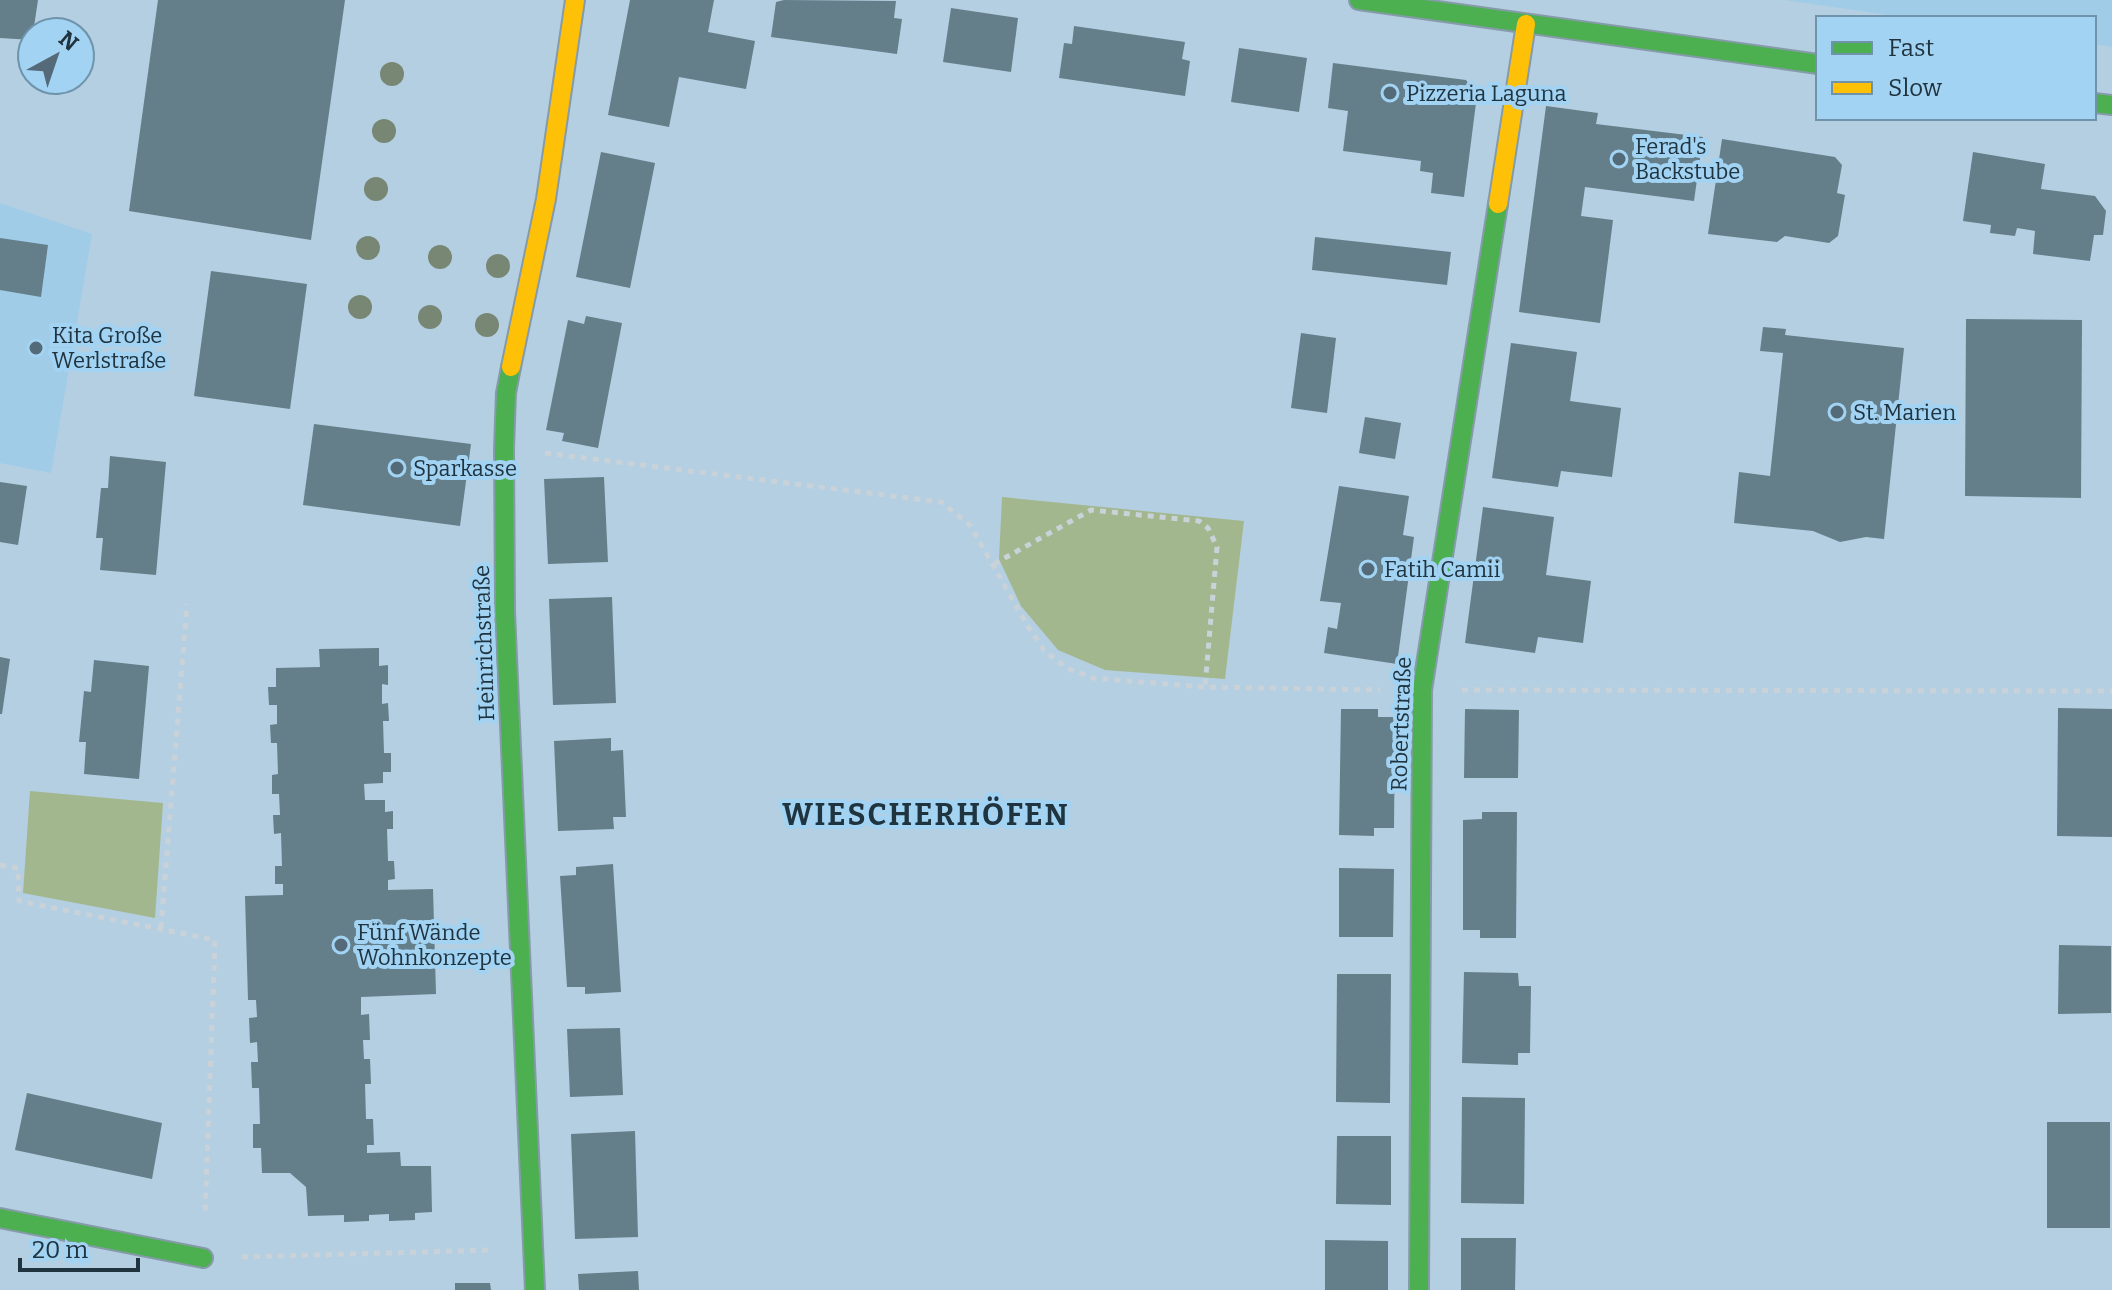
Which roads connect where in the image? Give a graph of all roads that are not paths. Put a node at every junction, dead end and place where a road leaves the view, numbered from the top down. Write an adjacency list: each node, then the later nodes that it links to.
1 (575, 0): 7 (street, Heinrichstraße)
2 (1359, 0): 3 (street)
3 (1526, 24): 4 (street); 8 (street, Robertstraße)
4 (1816, 64)
5 (0, 1218): 6 (street)
6 (203, 1258)
7 (535, 1290)
8 (1419, 1290)

